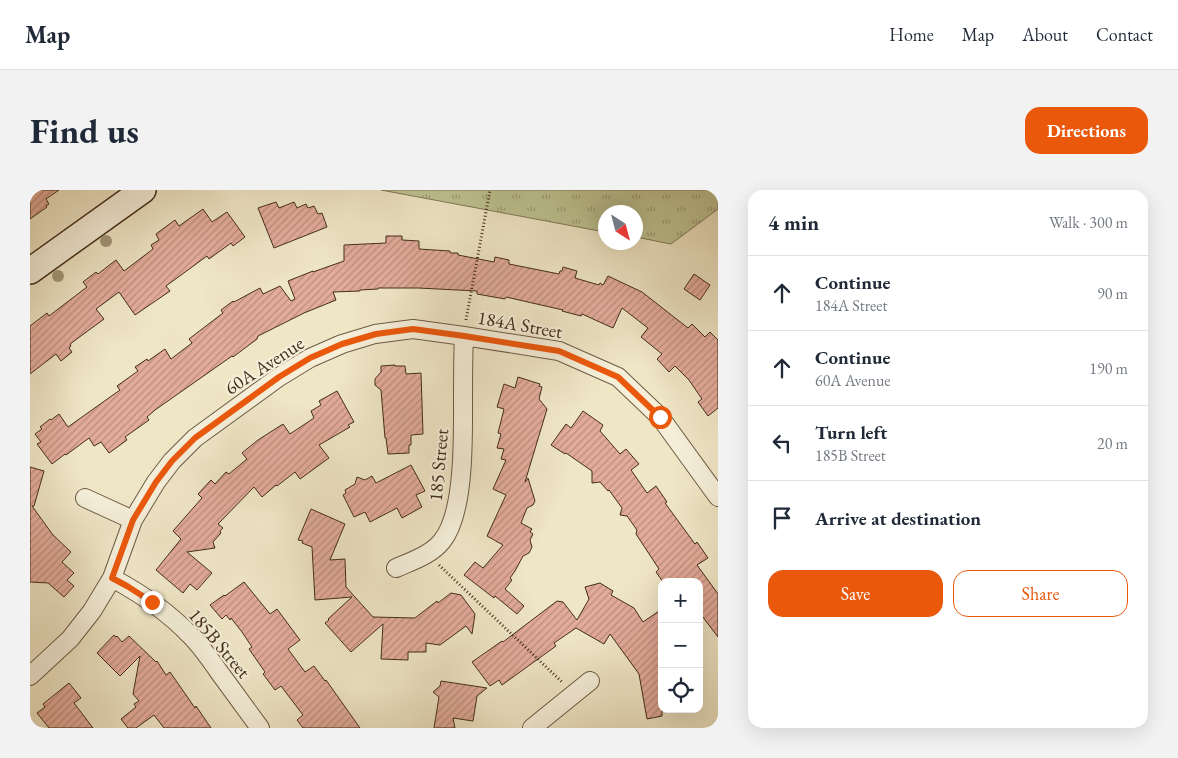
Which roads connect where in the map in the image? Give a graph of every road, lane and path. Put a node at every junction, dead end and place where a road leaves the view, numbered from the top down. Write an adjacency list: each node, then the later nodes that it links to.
1 (144, 190): 3 (street)
2 (490, 190): 4 (path)
3 (30, 270)
4 (465, 328): 5 (street, 184A Street); 7 (street, 60A Avenue); 8 (street, 185 Street)
5 (718, 497)
6 (85, 498): 7 (street)
7 (133, 520): 10 (street, 60A Avenue)
8 (428, 554): 9 (street, 185 Street); 13 (path)
9 (396, 568)
10 (112, 578): 11 (street, 60A Avenue); 14 (street, 185B Street)
11 (30, 676)
12 (590, 681): 13 (street)
13 (575, 693): 15 (street)
14 (260, 728)
15 (532, 728)

